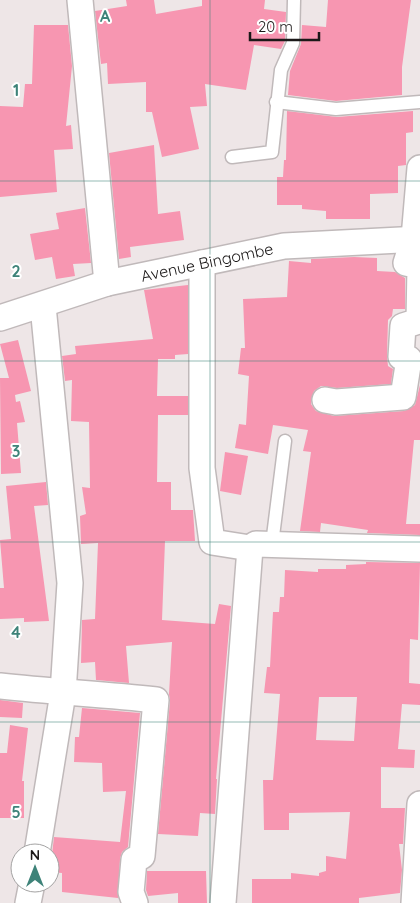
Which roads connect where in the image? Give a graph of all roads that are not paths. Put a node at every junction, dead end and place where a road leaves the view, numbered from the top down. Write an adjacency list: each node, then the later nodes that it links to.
1 (80, 0): 9 (street)
2 (294, 0): 3 (lane)
3 (276, 102): 4 (lane); 5 (lane)
4 (420, 102)
5 (232, 157)
6 (420, 168): 7 (street)
7 (417, 239): 8 (street, Avenue Bingombe); 12 (street)
8 (202, 263): 9 (street, Avenue Bingombe); 14 (street)
9 (107, 283): 10 (street, Avenue Bingombe)
10 (43, 306): 11 (street, Avenue Bingombe); 17 (street)
11 (0, 318)
12 (325, 400)
13 (285, 441): 14 (lane)
14 (261, 546): 15 (street); 21 (street)
15 (420, 549)
16 (0, 686): 17 (street)
17 (63, 693): 19 (street); 20 (street)
18 (420, 804): 22 (street)
19 (39, 843)
20 (135, 903)
21 (223, 903)
22 (414, 903)

